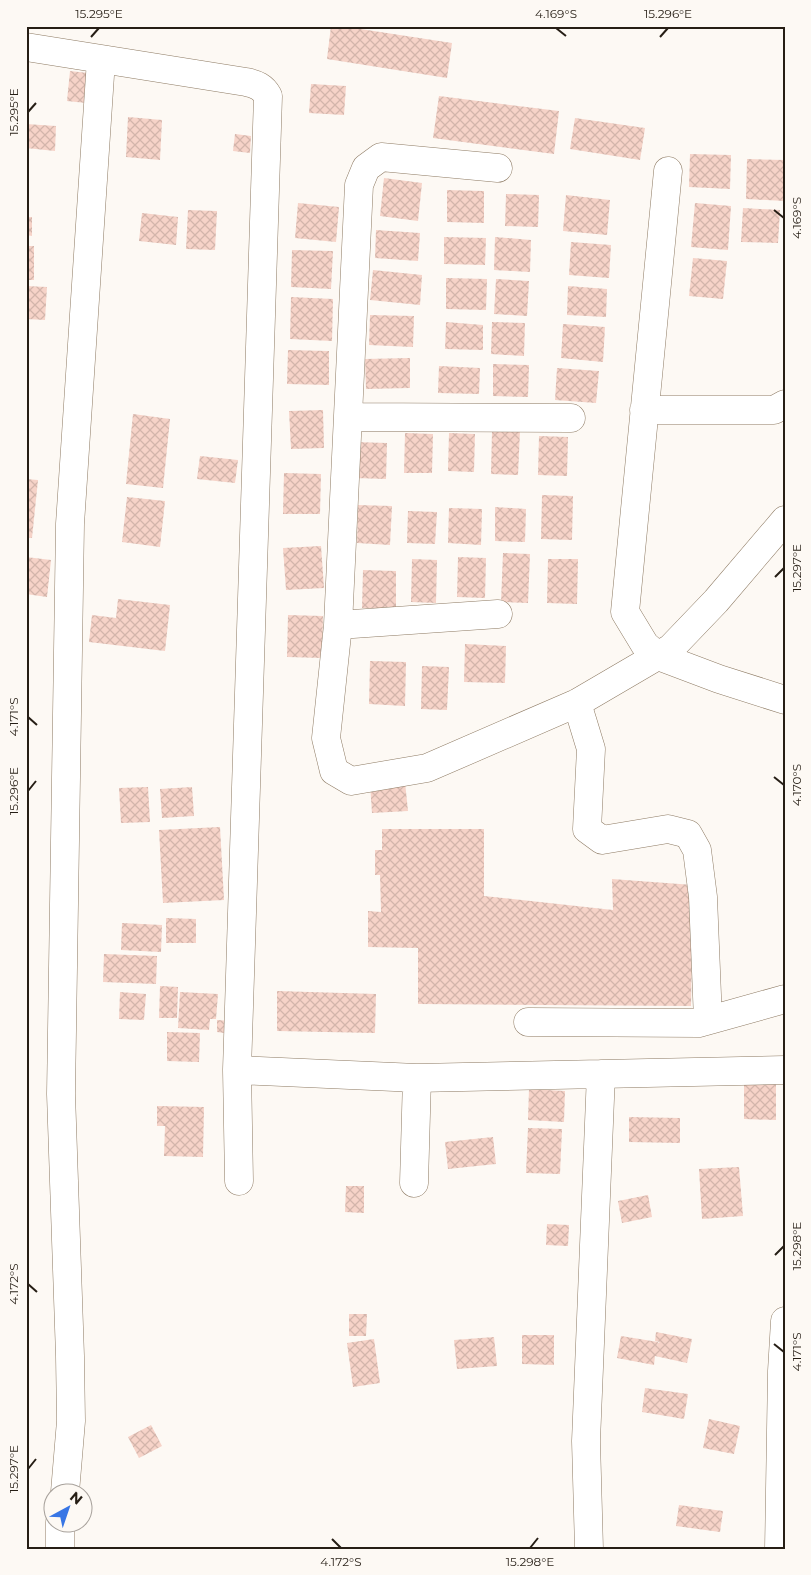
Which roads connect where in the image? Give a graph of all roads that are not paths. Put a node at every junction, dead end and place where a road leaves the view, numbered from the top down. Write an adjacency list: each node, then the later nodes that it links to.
1 (26, 47): 2 (street)
2 (101, 60): 18 (street); 25 (street)
3 (498, 168): 7 (street)
4 (668, 171): 6 (street)
5 (785, 404): 6 (street)
6 (644, 410): 12 (street)
7 (348, 417): 8 (street); 11 (street)
8 (572, 418)
9 (785, 520): 12 (street)
10 (498, 614): 11 (street)
11 (338, 625): 14 (street)
12 (658, 656): 13 (street); 14 (street)
13 (785, 700)
14 (577, 703): 16 (street)
15 (785, 999): 16 (street)
16 (708, 1020): 17 (street)
17 (528, 1022)
18 (237, 1070): 21 (street); 22 (street)
19 (785, 1070): 20 (street)
20 (601, 1074): 21 (street); 28 (street)
21 (416, 1078): 23 (street)
22 (238, 1181)
23 (414, 1182)
24 (785, 1321): 29 (street)
25 (66, 1482)
26 (60, 1532): 27 (street)
27 (60, 1549)
28 (589, 1549)
29 (779, 1549)

